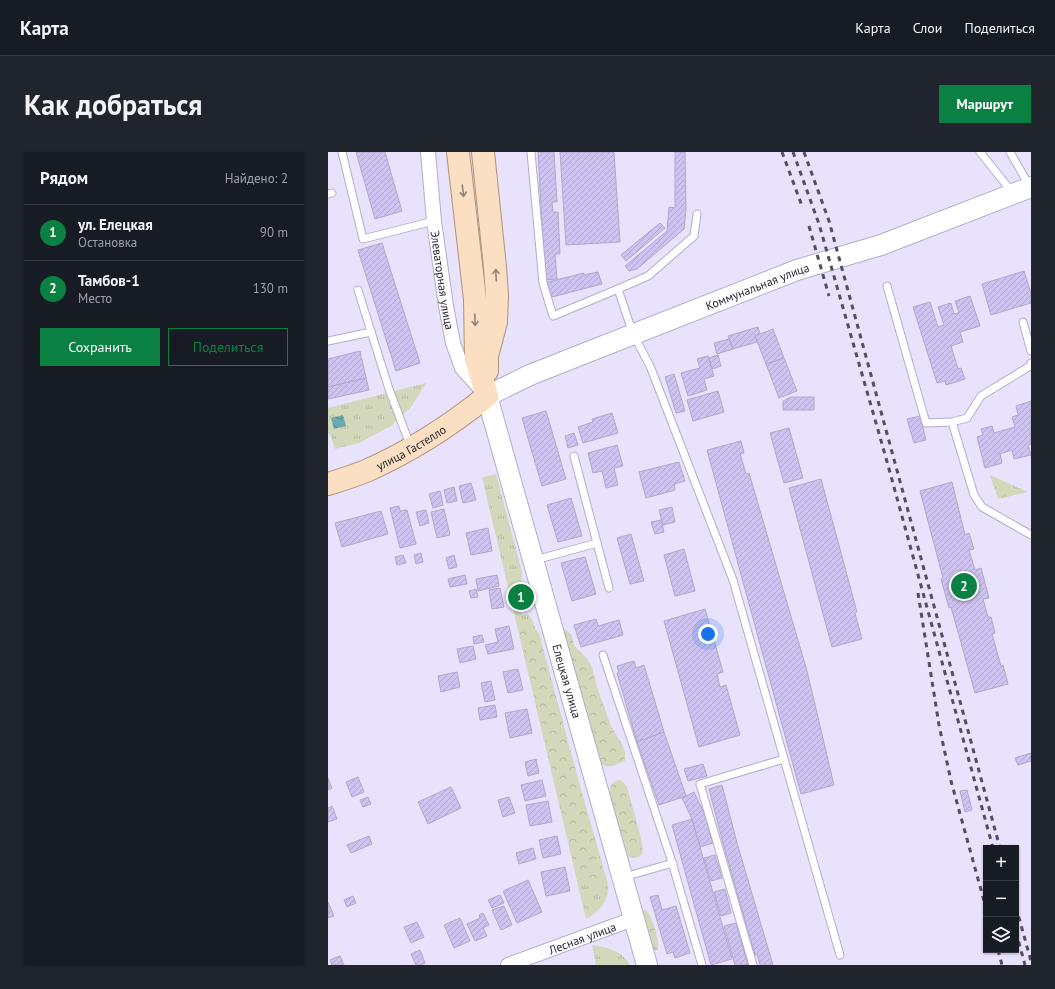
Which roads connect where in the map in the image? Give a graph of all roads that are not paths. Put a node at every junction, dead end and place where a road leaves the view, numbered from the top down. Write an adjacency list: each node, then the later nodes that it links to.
1 (342, 152): 10 (lane)
2 (428, 152): 10 (street, Элеваторная улица)
3 (458, 152): 20 (main road, one-way to 20)
4 (483, 152): 20 (main road, one-way to 4)
5 (531, 152): 12 (lane)
6 (980, 152): 8 (lane)
7 (1010, 152): 8 (lane)
8 (1025, 190): 16 (main road, Коммунальная улица)
9 (697, 214): 12 (lane)
10 (434, 221): 20 (street, Элеваторная улица)
11 (887, 286): 21 (lane)
12 (618, 289): 16 (lane)
13 (358, 290): 15 (lane)
14 (1023, 322): 18 (lane)
15 (371, 332): 17 (lane); 22 (lane)
16 (633, 334): 20 (main road, Коммунальная улица); 30 (lane)
17 (328, 342)
18 (1031, 351)
19 (1031, 363): 21 (lane)
20 (487, 396): 22 (main road, улица Гастелло); 27 (main road, Елецкая улица)
21 (952, 422): 25 (lane)
22 (411, 448): 24 (main road, улица Гастелло)
23 (574, 456): 26 (lane)
24 (328, 484)
25 (1031, 535)
26 (597, 543): 27 (lane); 28 (lane)
27 (533, 560): 32 (main road, Елецкая улица)
28 (609, 588)
29 (603, 655): 31 (lane)
30 (784, 759): 34 (lane); 38 (lane)
31 (673, 863): 32 (lane); 37 (lane)
32 (622, 877): 33 (main road, Елецкая улица)
33 (634, 919): 35 (street, Лесная улица); 36 (main road, Елецкая улица)
34 (840, 955)
35 (508, 965)
36 (647, 965)
37 (702, 965)
38 (753, 965)

